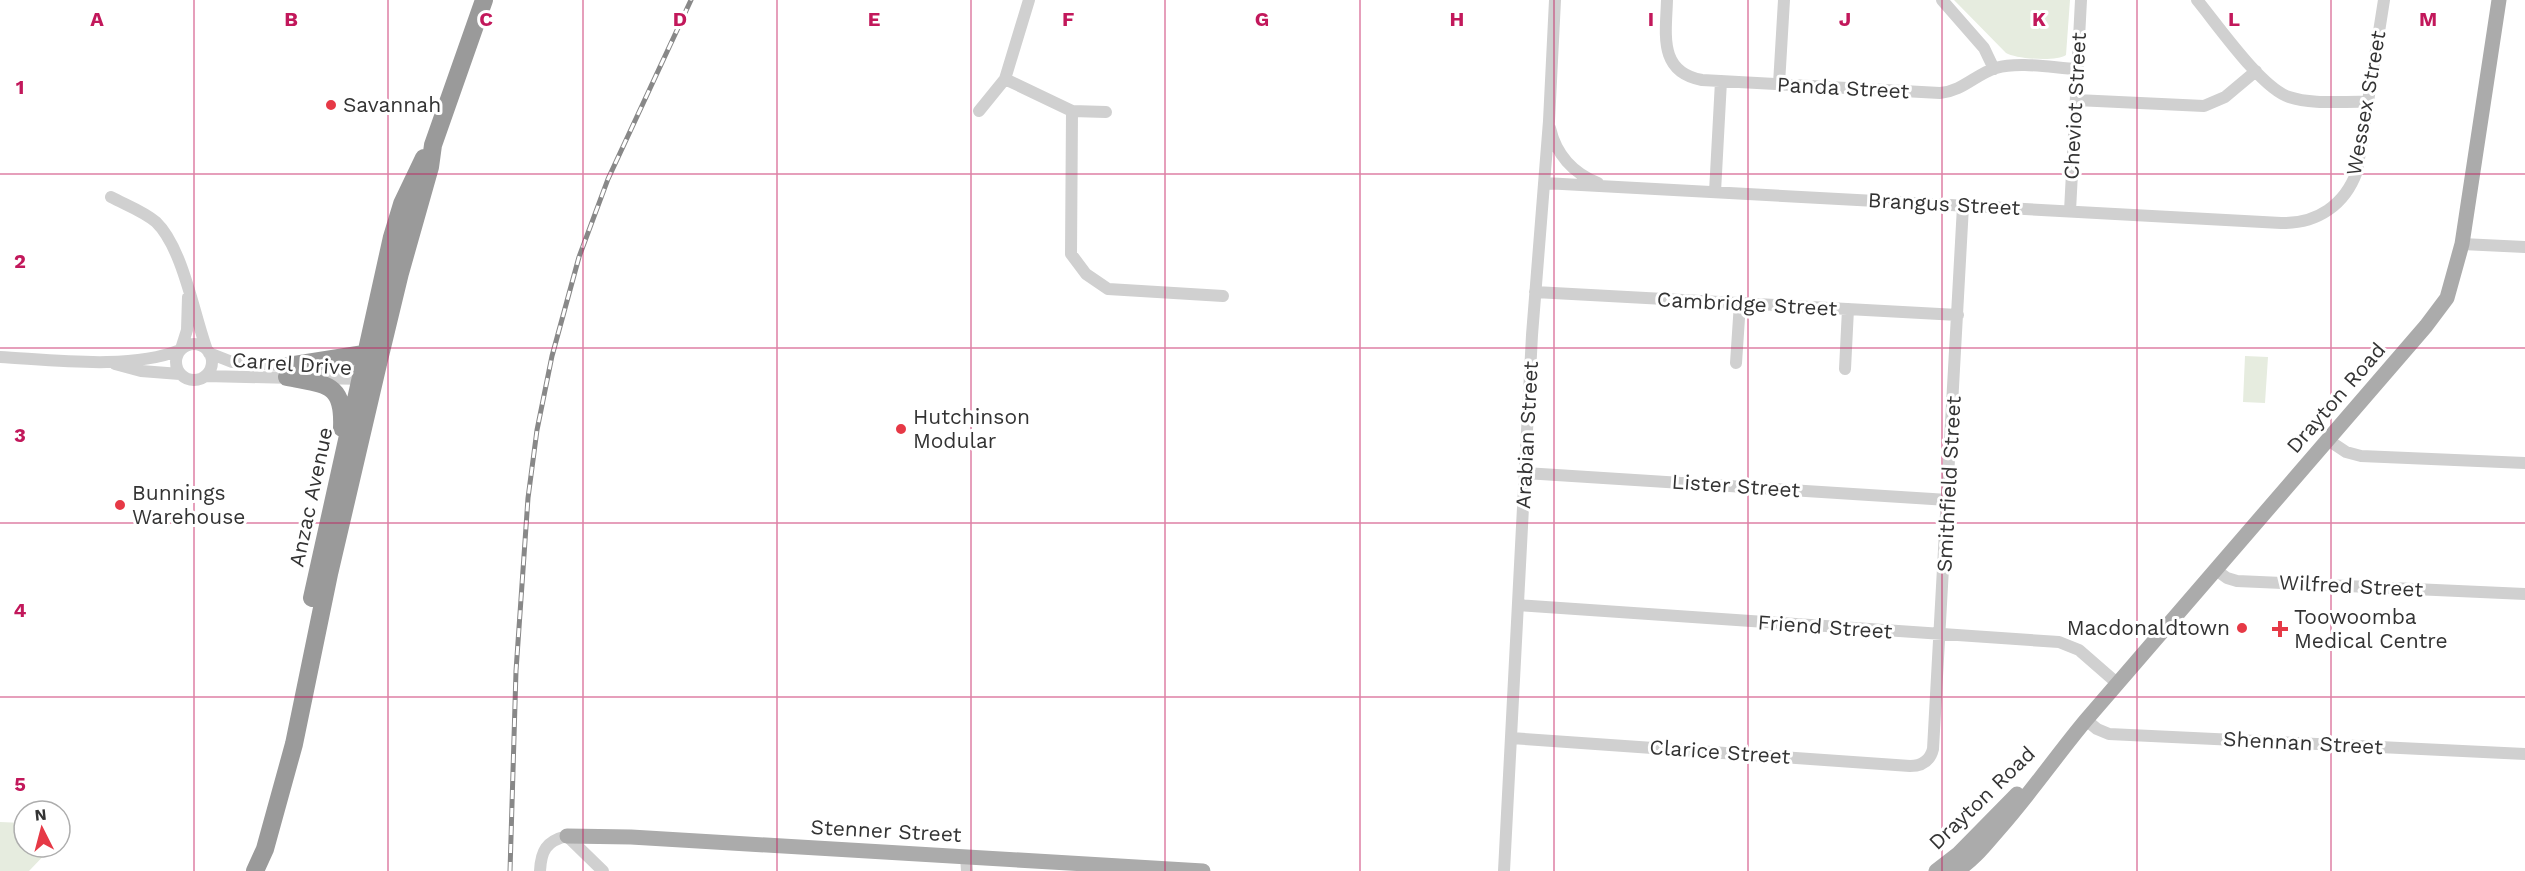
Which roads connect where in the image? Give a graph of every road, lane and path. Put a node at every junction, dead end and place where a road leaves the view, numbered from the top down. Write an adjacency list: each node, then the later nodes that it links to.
1 (484, 0): 45 (highway, Anzac Avenue)
2 (1029, 0): 15 (street)
3 (1555, 0): 23 (street, Arabian Street)
4 (1667, 0): 16 (street, Panda Street)
5 (1784, 0): 17 (street)
6 (1934, 0): 11 (street)
7 (2081, 0): 13 (street, Cheviot Street)
8 (2196, 0): 14 (street)
9 (2384, 0): 19 (street, Wessex Street)
10 (2499, 0): 31 (main road, Drayton Road)
11 (1944, 3): 12 (street)
12 (1994, 69): 13 (street, Panda Street); 17 (street, Panda Street)
13 (2077, 69): 18 (street, Cheviot Street)
14 (2256, 71): 18 (street); 19 (street)
15 (1005, 79): 20 (street); 21 (street)
16 (1721, 81): 17 (street, Panda Street); 26 (street)
17 (1779, 84)
18 (2076, 100): 30 (street, Cheviot Street)
19 (2369, 102): 28 (street, Wessex Street)
20 (979, 111)
21 (1072, 111): 22 (street); 35 (street)
22 (1106, 112)
23 (1549, 121): 24 (street, Arabian Street); 25 (street)
24 (1544, 183): 25 (street, Brangus Street); 33 (street, Arabian Street)
25 (1612, 187): 26 (street, Brangus Street)
26 (1715, 192): 29 (street, Brangus Street)
27 (111, 197): 34 (street)
28 (2339, 203): 30 (street, Brangus Street)
29 (1964, 206): 30 (street, Brangus Street); 38 (street, Smithfield Street)
30 (2070, 211)
31 (2462, 244): 32 (street); 49 (main road, Drayton Road)
32 (2525, 247)
33 (1535, 292): 36 (street, Cambridge Street); 52 (street, Arabian Street)
34 (188, 293): 39 (street); 40 (street)
35 (1223, 296)
36 (1740, 303): 37 (street, Cambridge Street); 43 (street)
37 (1848, 309): 38 (street, Cambridge Street); 44 (street)
38 (1958, 315): 53 (street, Smithfield Street)
39 (181, 350): 40 (street); 42 (street); 47 (street)
40 (208, 351): 46 (street, Carrel Drive); 48 (street)
41 (0, 357): 42 (street)
42 (111, 362): 47 (street)
43 (1736, 363)
44 (1845, 369)
45 (368, 370): 46 (highway); 46 (street, Carrel Drive); 50 (highway, Anzac Avenue); 68 (highway, Anzac Avenue)
46 (287, 372): 48 (street, Carrel Drive); 50 (highway)
47 (180, 374): 48 (street)
48 (206, 376)
49 (2328, 440): 51 (street); 54 (main road, Drayton Road)
50 (343, 457): 68 (highway, Anzac Avenue)
51 (2525, 463)
52 (1525, 473): 53 (street, Lister Street); 56 (street, Arabian Street)
53 (1948, 501): 57 (street, Smithfield Street)
54 (2216, 570): 55 (street, Wilfred Street); 58 (main road, Drayton Road)
55 (2525, 594)
56 (1518, 605): 57 (street, Friend Street); 60 (street, Arabian Street)
57 (1940, 635): 58 (street, Friend Street); 63 (street, Smithfield Street)
58 (2118, 684): 59 (main road, Drayton Road)
59 (2086, 720): 61 (main road, Drayton Road); 62 (street, Shennan Street)
60 (1511, 738): 63 (street, Clarice Street); 72 (street, Arabian Street)
61 (2058, 754): 73 (main road, Drayton Road); 74 (main road, Drayton Road)
62 (2525, 754)
63 (1928, 760)
64 (567, 836): 65 (main road, Stenner Street); 69 (street); 70 (street)
65 (967, 864): 66 (main road, Stenner Street)
66 (997, 865): 67 (main road, Stenner Street)
67 (1105, 868): 71 (main road, Stenner Street)
68 (256, 869)
69 (540, 871)
70 (603, 871)
71 (1203, 871)
72 (1504, 871)
73 (1936, 871)
74 (1956, 871)

